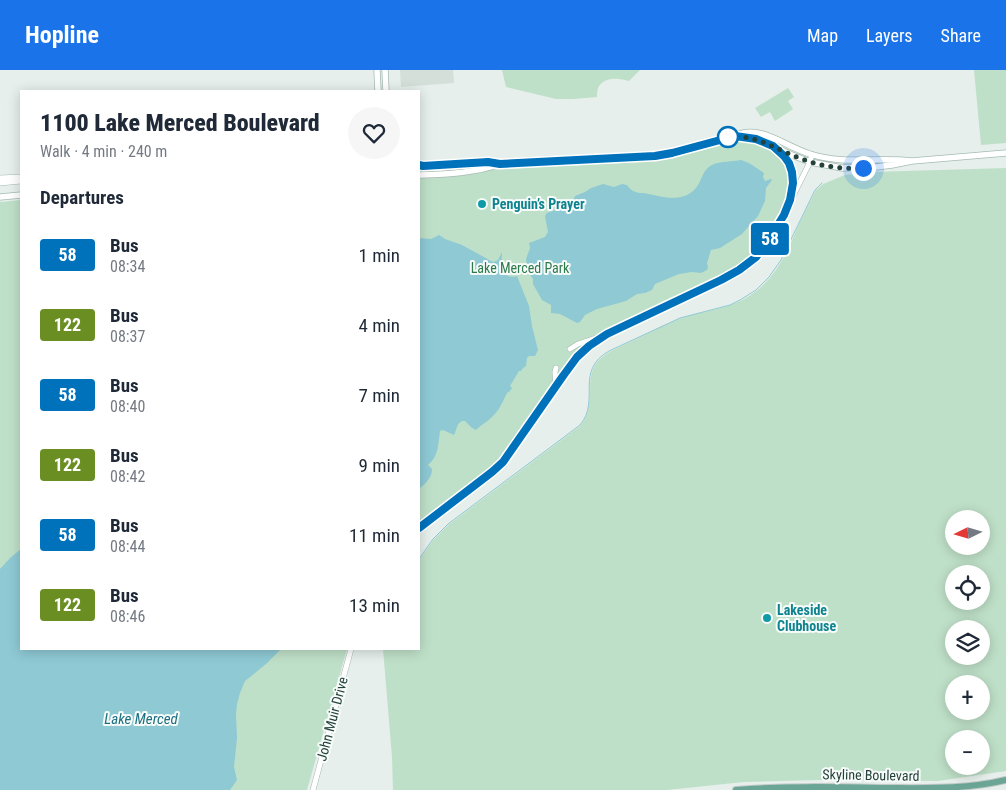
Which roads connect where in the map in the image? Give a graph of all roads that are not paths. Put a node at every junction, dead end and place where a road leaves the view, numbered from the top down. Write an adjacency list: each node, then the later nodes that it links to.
1 (377, 70): 3 (main road)
2 (385, 70): 4 (main road)
3 (378, 90)
4 (386, 90)
5 (735, 136): 6 (main road); 8 (main road); 11 (main road)
6 (773, 146): 10 (main road); 22 (main road)
7 (1006, 153): 9 (main road)
8 (812, 155): 9 (main road); 10 (street)
9 (912, 161): 10 (main road)
10 (810, 162): 22 (street)
11 (500, 164): 12 (main road); 13 (main road)
12 (420, 165)
13 (490, 168): 14 (main road); 15 (main road)
14 (420, 171)
15 (420, 175)
16 (20, 177): 17 (street)
17 (0, 178)
18 (20, 181): 19 (street)
19 (0, 182)
20 (20, 195): 21 (main road)
21 (0, 197)
22 (789, 203): 23 (street)
23 (602, 337): 24 (street); 26 (street)
24 (570, 349)
25 (556, 368): 26 (street)
26 (556, 387): 27 (street)
27 (420, 527)
28 (352, 650): 30 (street, John Muir Drive)
29 (1006, 780): 31 (main road, Skyline Boulevard)
30 (312, 790)
31 (736, 790)

